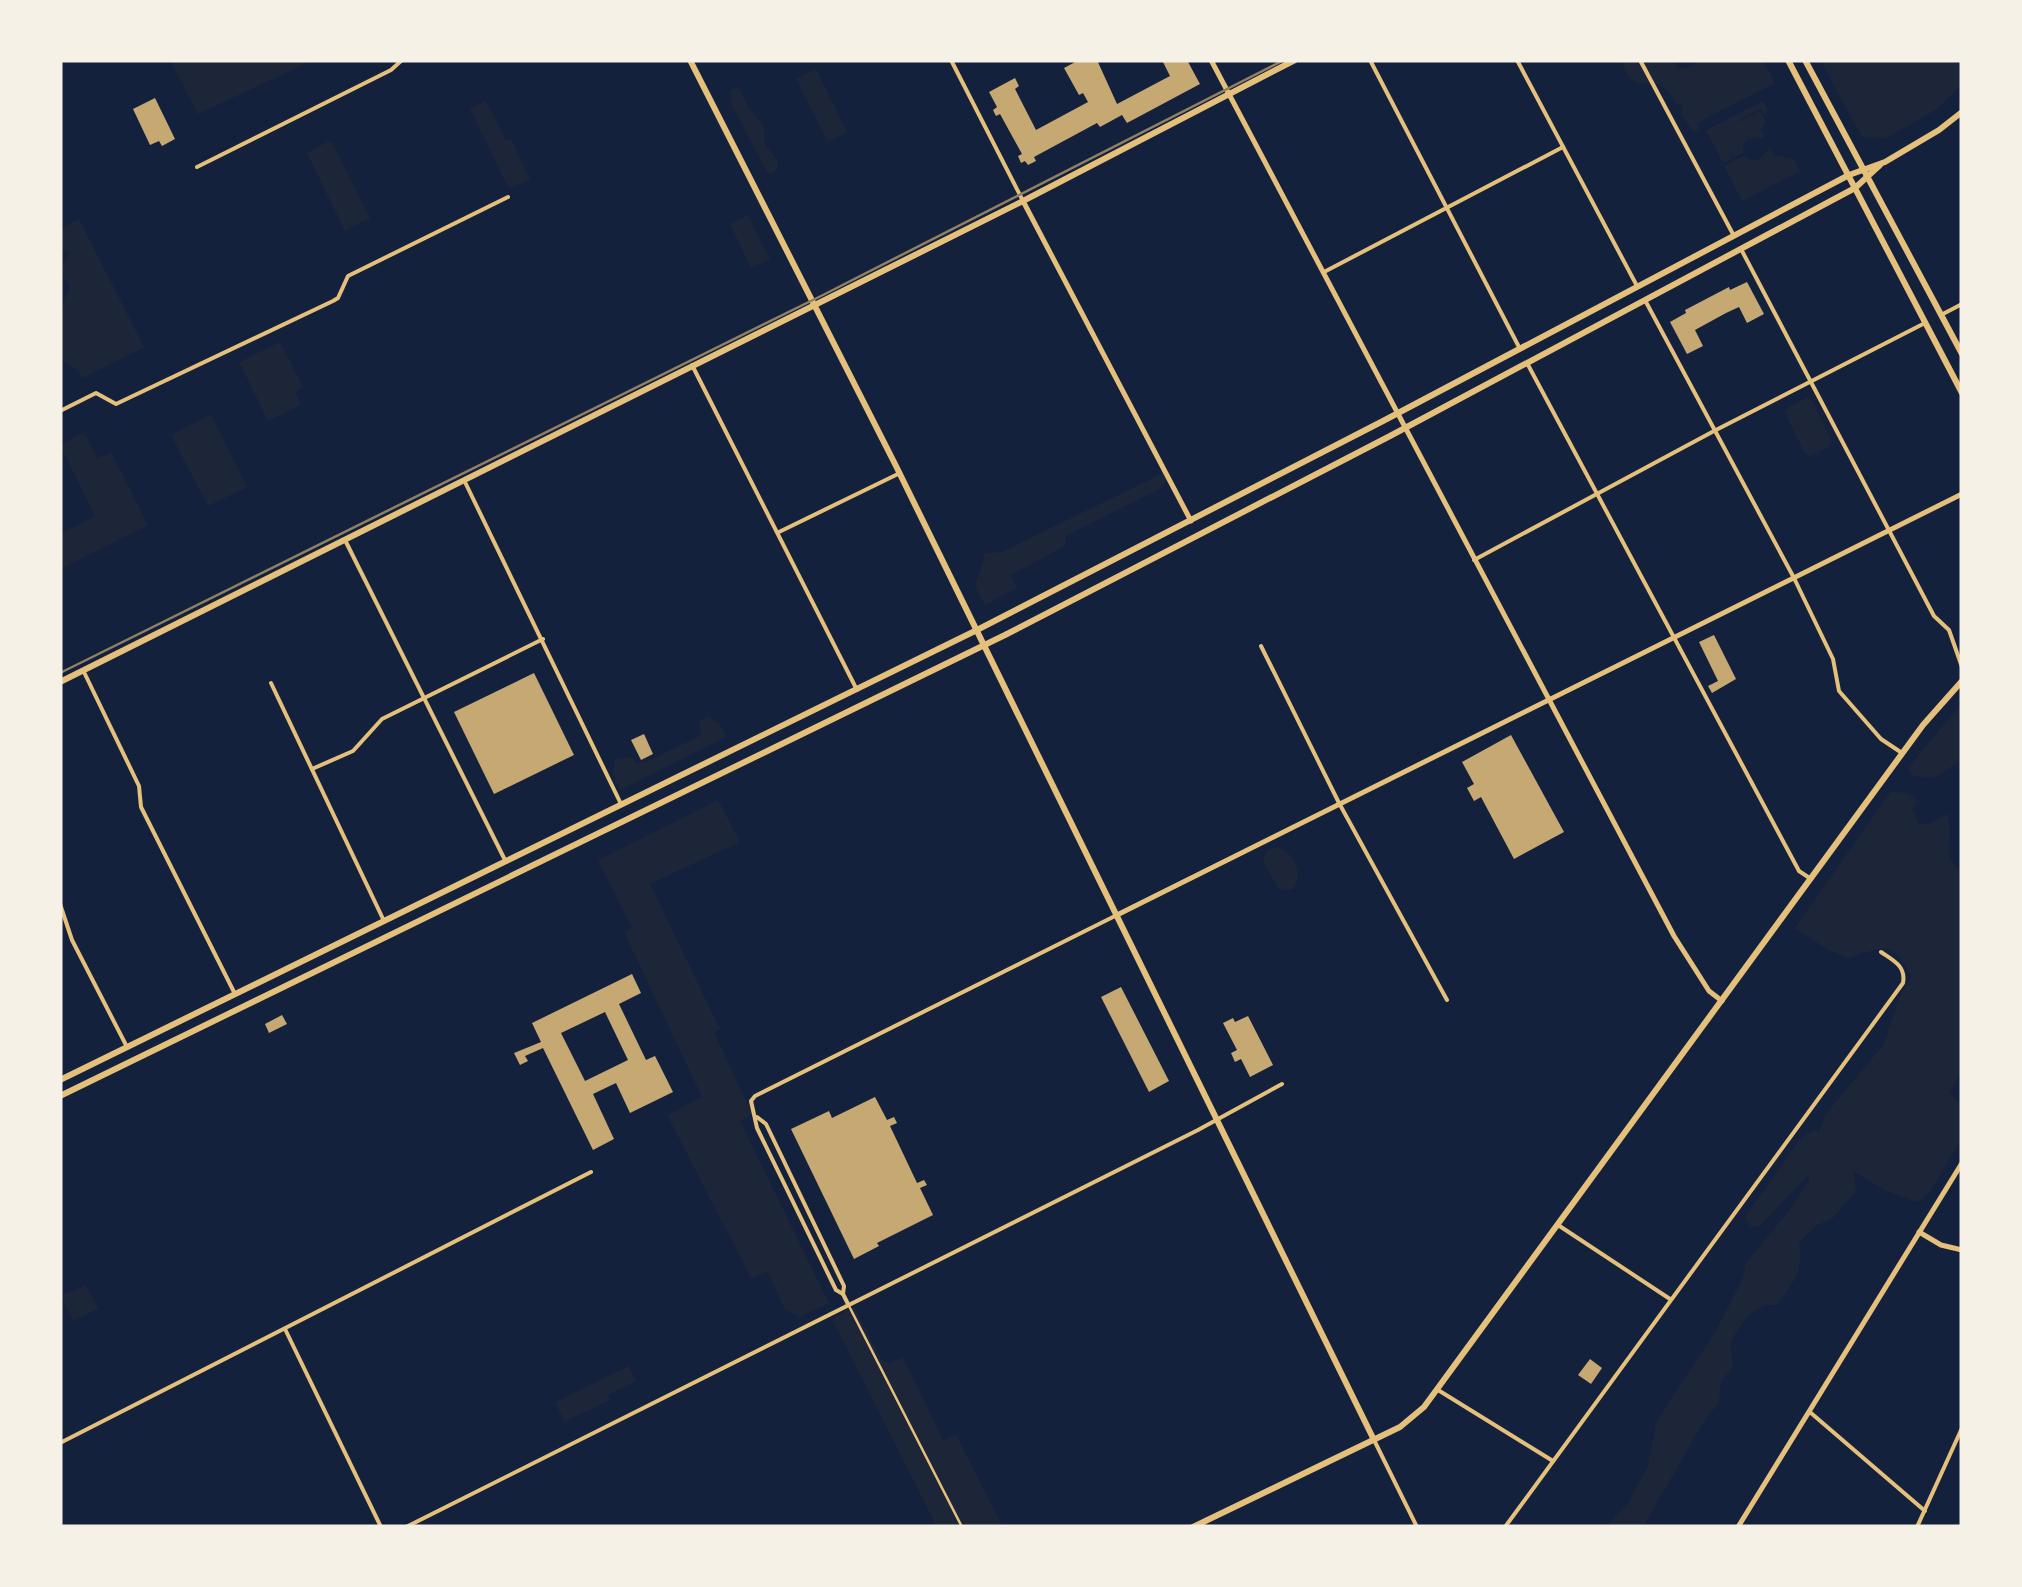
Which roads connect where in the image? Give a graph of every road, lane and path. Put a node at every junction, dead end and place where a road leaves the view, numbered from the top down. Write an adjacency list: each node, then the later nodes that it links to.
1 (402, 60): 15 (street)
2 (690, 60): 28 (main road)
3 (951, 60): 21 (street)
4 (1211, 60): 11 (street)
5 (1295, 60): 11 (main road)
6 (1370, 60): 22 (street)
7 (1517, 60): 13 (street)
8 (1640, 60): 23 (street)
9 (1788, 60): 17 (main road)
10 (1805, 60): 16 (main road)
11 (1229, 94): 21 (main road); 25 (street)
12 (1962, 112): 14 (main road)
13 (1563, 147): 22 (street); 26 (street)
14 (1881, 164): 16 (main road); 18 (main road)
15 (198, 166)
16 (1863, 168): 17 (main road); 18 (main road)
17 (1849, 176): 19 (main road); 23 (main road)
18 (1868, 178): 19 (main road); 30 (main road)
19 (1856, 188): 24 (main road); 31 (main road)
20 (508, 197): 38 (street)
21 (1024, 201): 28 (main road); 46 (street)
22 (1445, 210): 25 (street); 32 (street)
23 (1734, 236): 26 (main road)
24 (1741, 249): 27 (main road); 36 (street)
25 (1324, 272): 39 (street)
26 (1638, 287): 32 (main road)
27 (1645, 300): 34 (main road); 41 (street)
28 (815, 304): 35 (main road); 42 (main road)
29 (1962, 304): 30 (street)
30 (1941, 315): 33 (main road)
31 (1926, 322): 36 (street); 37 (main road)
32 (1520, 349): 39 (main road)
33 (1962, 354)
34 (1527, 363): 40 (main road); 44 (street)
35 (692, 365): 43 (main road); 47 (street)
36 (1810, 382): 41 (street); 48 (street)
37 (1962, 393)
38 (60, 411)
39 (1397, 414): 40 (street); 46 (main road)
40 (1404, 428): 50 (street); 55 (main road)
41 (1714, 431): 44 (street); 51 (street)
42 (900, 473): 47 (street); 52 (main road)
43 (464, 480): 49 (main road); 54 (street)
44 (1596, 494): 50 (street); 53 (street)
45 (1962, 494): 48 (street)
46 (1190, 521): 52 (main road)
47 (779, 532): 62 (street)
48 (1889, 532): 51 (street); 57 (street)
49 (345, 540): 58 (main road); 64 (street)
50 (1474, 560): 63 (street)
51 (1794, 578): 53 (street); 65 (street)
52 (977, 630): 55 (main road); 62 (main road)
53 (1674, 636): 63 (street); 70 (street)
54 (543, 639): 64 (street); 68 (street)
55 (984, 644): 73 (main road); 82 (main road)
56 (1260, 646): 67 (street)
57 (1962, 667)
58 (83, 670): 59 (main road); 76 (street)
59 (60, 682)
60 (1962, 682): 65 (main road)
61 (270, 683): 66 (street)
62 (857, 690): 68 (main road)
63 (1548, 698): 67 (street); 78 (street)
64 (424, 700): 66 (street); 69 (street)
65 (1902, 753): 70 (main road)
66 (312, 769): 74 (street)
67 (1339, 803): 73 (street); 77 (street)
68 (621, 806): 69 (main road)
69 (506, 862): 74 (main road)
70 (1811, 879): 78 (main road)
71 (60, 904): 72 (street)
72 (61, 911): 79 (street)
73 (1117, 915): 83 (main road); 90 (street)
74 (384, 921): 76 (main road)
75 (1882, 952): 89 (street)
76 (235, 994): 79 (main road)
77 (1447, 1000)
78 (1722, 1002): 86 (main road)
79 (127, 1047): 80 (main road)
80 (60, 1080)
81 (1282, 1084): 83 (street)
82 (60, 1096)
83 (1218, 1117): 90 (street); 95 (main road)
84 (1962, 1164): 87 (street)
85 (591, 1172): 91 (street)
86 (1558, 1225): 89 (street); 92 (main road)
87 (1918, 1231): 88 (street); 93 (street)
88 (1962, 1250)
89 (1670, 1299): 97 (street)
90 (848, 1304): 100 (street); 101 (street)
91 (284, 1328): 96 (street); 99 (street)
92 (1438, 1390): 95 (main road); 97 (street)
93 (1807, 1410): 98 (street); 105 (street)
94 (1962, 1428): 98 (street)
95 (1374, 1440): 102 (main road); 103 (street)
96 (60, 1443)
97 (1553, 1461): 104 (street)
98 (1925, 1511): 106 (street)
99 (381, 1527)
100 (406, 1527)
101 (962, 1527)
102 (1193, 1527)
103 (1417, 1527)
104 (1505, 1527)
105 (1738, 1527)
106 (1918, 1527)

